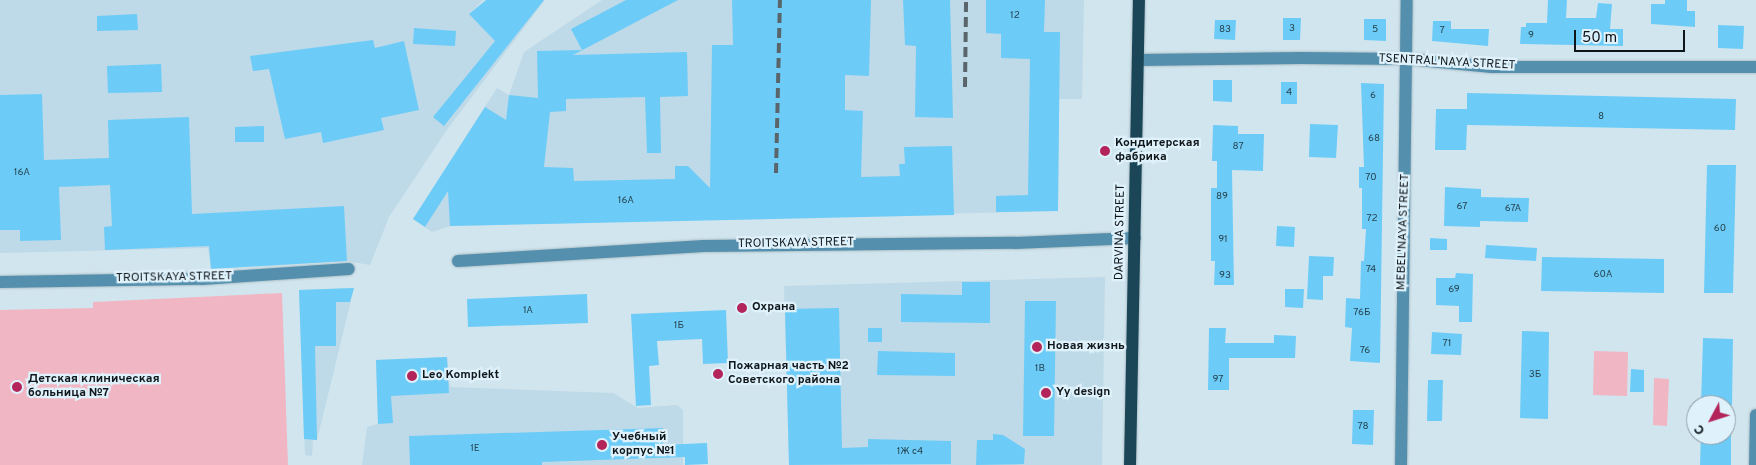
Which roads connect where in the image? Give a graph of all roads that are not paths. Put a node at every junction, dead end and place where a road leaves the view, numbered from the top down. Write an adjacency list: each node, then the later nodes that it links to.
1 (1139, 0): 4 (main road, DARVINA STREET)
2 (1407, 0): 3 (street, MEBEL'NAYA STREET)
3 (1408, 59): 4 (street, TSENTRAL'NAYA STREET); 5 (street, TSENTRAL'NAYA STREET); 12 (street, MEBEL'NAYA STREET)
4 (1138, 60): 6 (main road, DARVINA STREET)
5 (1756, 67)
6 (1135, 238): 7 (street, TROITSKAYA STREET); 11 (main road, DARVINA STREET)
7 (458, 261)
8 (349, 269): 9 (street, TROITSKAYA STREET)
9 (0, 282)
10 (1756, 415): 13 (street)
11 (1130, 465)
12 (1401, 465)
13 (1755, 465)

